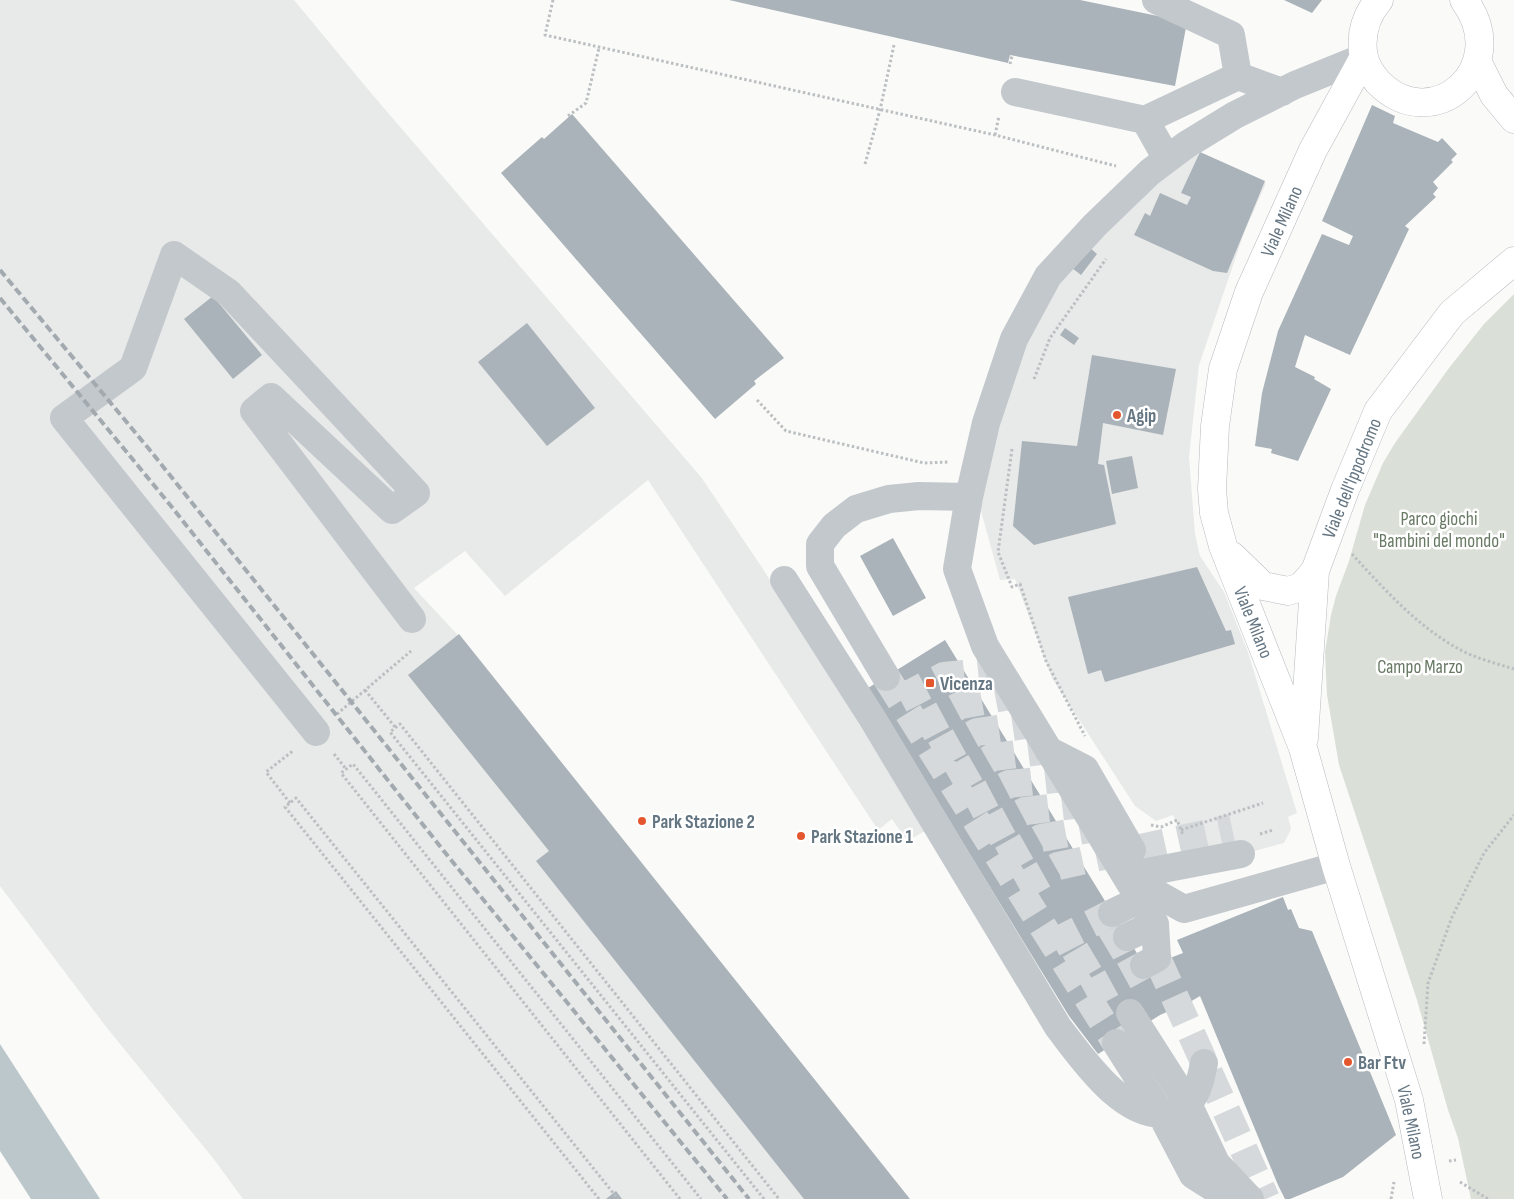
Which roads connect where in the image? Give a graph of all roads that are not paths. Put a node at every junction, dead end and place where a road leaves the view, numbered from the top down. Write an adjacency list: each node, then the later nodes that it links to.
1 (1156, 0): 6 (lane)
2 (1378, 0): 4 (main road)
3 (1464, 0): 5 (main road)
4 (1364, 57): 5 (main road); 8 (lane); 14 (main road, Viale Milano)
5 (1480, 67): 9 (main road)
6 (1238, 76): 8 (lane); 10 (lane)
7 (1015, 92): 10 (lane)
8 (1282, 92): 11 (lane)
9 (1514, 119)
10 (1145, 120): 11 (lane)
11 (1159, 166): 13 (lane)
12 (1514, 261): 15 (main road, Viale dell'Ippodromo)
13 (969, 497): 18 (lane); 21 (lane)
14 (1223, 546): 15 (main road); 20 (main road, Viale Milano)
15 (1315, 571): 20 (main road, Viale dell'Ippodromo)
16 (784, 580): 35 (lane)
17 (412, 619): 19 (lane)
18 (886, 676)
19 (316, 732)
20 (1303, 748): 24 (main road, Viale Milano)
21 (1048, 750): 22 (lane); 25 (lane)
22 (1132, 850)
23 (1241, 854): 25 (lane)
24 (1336, 866): 25 (lane); 38 (main road, Viale Milano)
25 (1126, 876): 26 (lane)
26 (1139, 900): 27 (lane); 28 (lane)
27 (1112, 912)
28 (1155, 924): 29 (lane); 30 (lane)
29 (1127, 937)
30 (1150, 961)
31 (1130, 1013): 34 (lane)
32 (1116, 1043): 35 (lane)
33 (1204, 1063): 34 (lane)
34 (1188, 1104): 35 (lane); 37 (lane)
35 (1161, 1114): 36 (lane)
36 (1231, 1199)
37 (1250, 1199)
38 (1428, 1199)

